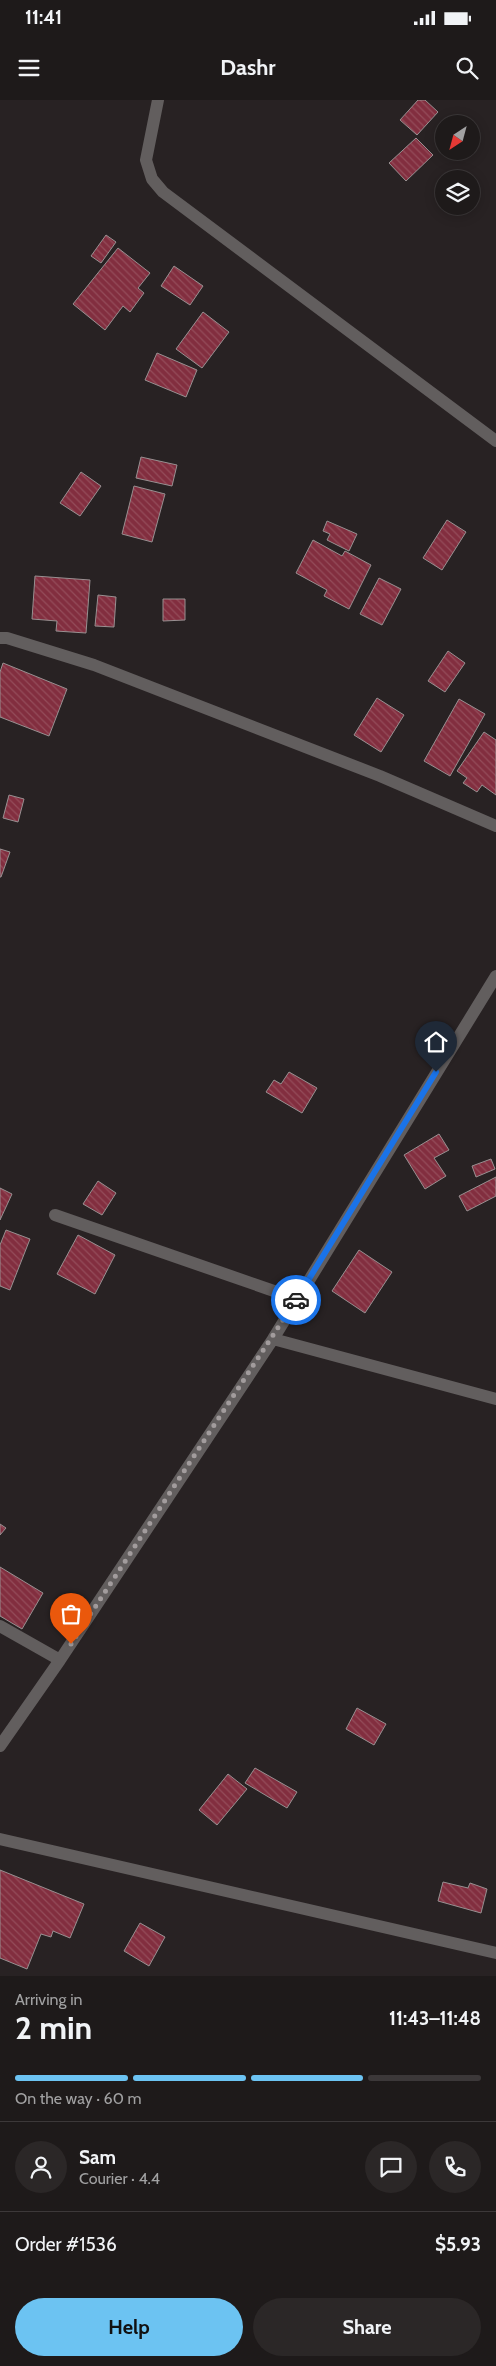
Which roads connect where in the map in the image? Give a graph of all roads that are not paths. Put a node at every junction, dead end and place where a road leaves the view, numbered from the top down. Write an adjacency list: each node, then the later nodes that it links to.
1 (158, 100): 2 (street)
2 (496, 441)
3 (0, 638): 4 (street)
4 (496, 826)
5 (496, 976): 7 (street)
6 (56, 1215): 7 (street)
7 (297, 1299): 8 (street)
8 (273, 1339): 9 (street); 11 (street)
9 (496, 1399)
10 (0, 1626): 11 (street)
11 (60, 1660): 12 (street)
12 (0, 1746)
13 (0, 1839): 14 (street)
14 (496, 1953)

